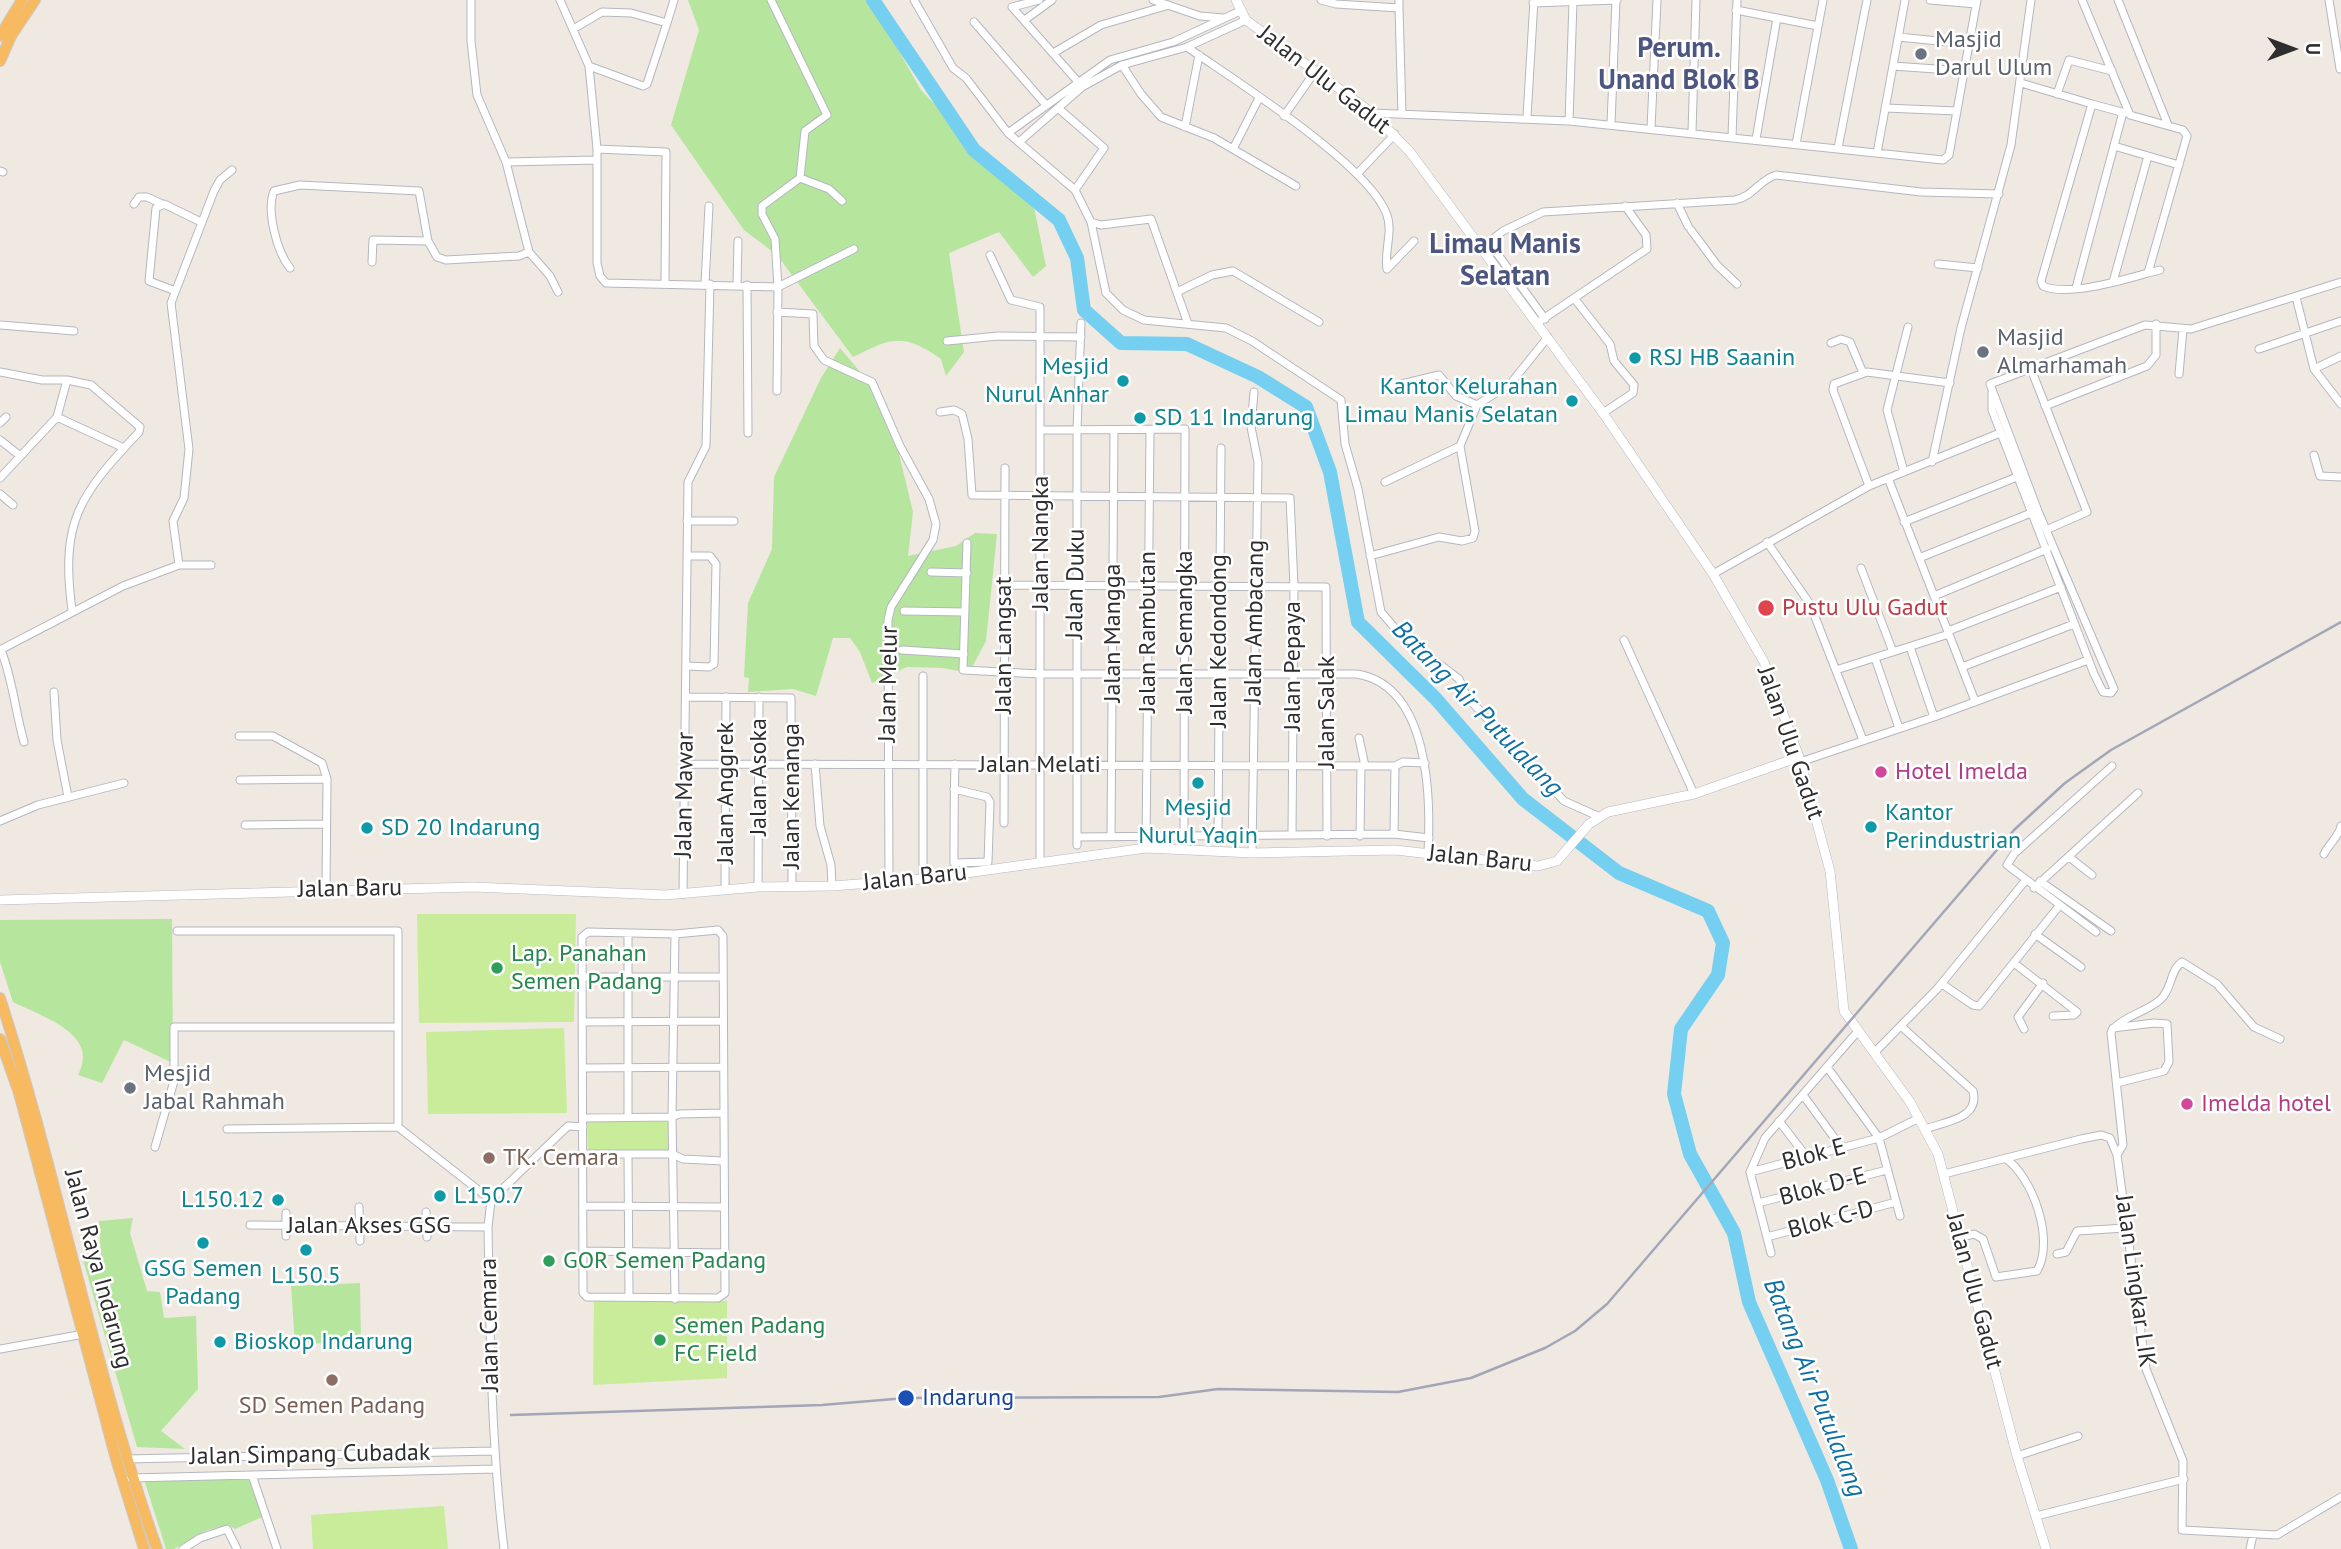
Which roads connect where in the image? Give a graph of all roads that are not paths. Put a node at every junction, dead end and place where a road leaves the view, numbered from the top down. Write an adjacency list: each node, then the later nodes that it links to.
1 (22, 0): 39 (highway)
2 (35, 0): 45 (highway)
3 (471, 0): 86 (street)
4 (560, 0): 38 (street)
5 (674, 0): 36 (street)
6 (771, 0): 90 (street)
7 (914, 0): 73 (street)
8 (1039, 0): 34 (street)
9 (1052, 0): 34 (street)
10 (1153, 0): 29 (street)
11 (1236, 0): 31 (street, Jalan Ulu Gadut)
12 (1321, 0): 28 (street)
13 (1616, 0): 26 (street); 68 (street)
14 (1657, 0): 71 (street)
15 (1696, 0): 72 (street)
16 (1737, 0): 30 (street)
17 (1823, 0): 37 (street)
18 (1867, 0): 80 (street)
19 (1905, 0): 40 (street)
20 (1930, 0): 27 (street)
21 (2031, 0): 54 (street)
22 (2082, 0): 51 (street)
23 (2118, 0): 69 (street)
24 (2329, 0): 49 (street)
25 (1534, 1): 26 (street); 66 (street)
26 (1573, 2): 67 (street)
27 (1977, 2): 41 (street)
28 (1399, 4): 64 (street)
29 (1169, 5): 32 (street); 43 (street)
30 (1736, 10): 33 (street); 75 (street)
31 (1243, 16): 32 (street); 42 (street); 52 (street, Jalan Ulu Gadut)
32 (1225, 18): 53 (street)
33 (1777, 18): 37 (street); 76 (street)
34 (1026, 19): 43 (street)
35 (974, 22): 58 (street)
36 (667, 23): 38 (street); 47 (street)
37 (1818, 26): 78 (street)
38 (575, 28): 47 (street)
39 (0, 36)
40 (1898, 37): 41 (street); 48 (street)
41 (1969, 44): 50 (street)
42 (1187, 47): 44 (street); 46 (street)
43 (1055, 52): 53 (street)
44 (1199, 55): 56 (street); 70 (street)
45 (0, 61)
46 (1122, 65): 59 (street); 70 (street)
47 (589, 66): 81 (street)
48 (1893, 66): 50 (street); 60 (street)
49 (2340, 69)
50 (1964, 71): 61 (street)
51 (2112, 71): 55 (street); 63 (street)
52 (1314, 73): 62 (street, Jalan Ulu Gadut); 65 (street)
53 (1079, 83): 58 (street)
54 (2021, 83): 55 (street); 93 (street)
55 (2057, 94): 57 (street)
56 (1259, 99): 65 (street); 82 (street)
57 (2092, 104): 63 (street); 124 (street)
58 (1046, 105): 73 (street)
59 (1058, 108): 77 (street); 92 (street)
60 (1885, 108): 61 (street); 83 (street)
61 (1956, 111): 83 (street)
62 (1372, 113): 64 (street); 74 (street, Jalan Ulu Gadut)
63 (2127, 113): 69 (street); 79 (street)
64 (1402, 114): 66 (street)
65 (1284, 116): 89 (street)
66 (1527, 117): 67 (street)
67 (1569, 121): 68 (street)
68 (1611, 124): 71 (street)
69 (2168, 125): 87 (street)
70 (1185, 127): 82 (street)
71 (1651, 128): 72 (street)
72 (1692, 132): 75 (street)
73 (1008, 133): 77 (street)
74 (1395, 134): 89 (street); 107 (street, Jalan Ulu Gadut)
75 (1732, 137): 76 (street)
76 (1756, 139): 78 (street)
77 (1019, 142): 92 (street)
78 (1796, 144): 80 (street)
79 (2114, 146): 84 (street); 124 (street)
80 (1838, 148): 83 (street)
81 (597, 149): 85 (street); 118 (street)
82 (1233, 149): 91 (street)
83 (1877, 153)
84 (2148, 156): 87 (street); 116 (street)
85 (597, 160): 86 (street); 118 (street)
86 (506, 162): 108 (street)
87 (2179, 165): 115 (street)
88 (232, 170): 100 (street)
89 (1357, 174): 104 (street)
90 (800, 178): 94 (street); 123 (street)
91 (1296, 186)
92 (1075, 190): 101 (street)
93 (1998, 194): 96 (street); 113 (street)
94 (842, 201)
95 (160, 203): 97 (street); 100 (street); 125 (street)
96 (1677, 203): 99 (street); 120 (street)
97 (134, 204)
98 (709, 206): 119 (street, Jalan Mawar)
99 (1625, 206): 105 (street); 129 (street)
100 (201, 222): 125 (street)
101 (1091, 222): 126 (street); 131 (street)
102 (428, 241): 108 (street); 110 (street); 112 (street)
103 (738, 241): 121 (street)
104 (1414, 241)
105 (1488, 241): 107 (street); 132 (street)
106 (854, 249): 123 (street)
107 (1480, 249): 132 (street, Jalan Ulu Gadut)
108 (530, 252): 127 (street)
109 (990, 255): 142 (street, Jalan Nangka)
110 (372, 262)
111 (1938, 264): 113 (street)
112 (290, 268)
113 (1978, 268): 157 (street)
114 (2160, 270): 115 (street)
115 (2148, 273): 116 (street)
116 (2113, 282): 124 (street)
117 (2341, 282): 128 (street)
118 (665, 283): 119 (street)
119 (708, 284): 121 (street); 201 (street, Jalan Mawar)
120 (1737, 284)
121 (737, 285): 122 (street)
122 (747, 285): 123 (street); 173 (street)
123 (778, 287): 130 (street)
124 (2076, 288)
125 (173, 289): 211 (street)
126 (1179, 291): 131 (street); 134 (street)
127 (558, 292)
128 (2296, 297): 139 (street); 141 (street)
129 (1574, 298): 132 (street); 167 (street)
130 (777, 312): 160 (street); 274 (street, Jalan Melur)
131 (1187, 321): 209 (street)
132 (1541, 321): 144 (street, Jalan Ulu Gadut)
133 (2341, 321): 141 (street)
134 (1319, 322)
135 (1081, 323): 143 (street, Jalan Duku)
136 (2156, 324): 139 (street); 149 (street); 165 (street)
137 (0, 325): 140 (street)
138 (1908, 327): 155 (street)
139 (2183, 329): 154 (street)
140 (74, 331)
141 (2307, 333): 147 (street); 150 (street)
142 (1041, 337): 143 (street); 145 (street); 169 (street, Jalan Nangka)
143 (1081, 337): 170 (street, Jalan Duku)
144 (1548, 337): 164 (street); 167 (street, Jalan Ulu Gadut)
145 (947, 341)
146 (1831, 343): 152 (street)
147 (2259, 349)
148 (2341, 356): 150 (street)
149 (2031, 369): 158 (street); 165 (street)
150 (2314, 369): 163 (street)
151 (0, 372): 156 (street)
152 (1864, 373): 155 (street); 189 (street)
153 (1987, 374): 158 (street)
154 (2179, 374)
155 (1896, 375): 157 (street); 183 (street)
156 (68, 380): 168 (street); 177 (street)
157 (1950, 383): 181 (street)
158 (1990, 384): 162 (street)
159 (1389, 387): 164 (street)
160 (777, 391)
161 (1254, 392): 198 (street, Jalan Ambacang)
162 (1992, 393): 174 (street); 204 (street)
163 (2341, 404)
164 (1477, 405): 176 (street)
165 (2045, 405): 204 (street)
166 (940, 412): 193 (street)
167 (1603, 413): 216 (street, Jalan Ulu Gadut)
168 (57, 417): 177 (street); 180 (street)
169 (1041, 430): 170 (street); 194 (street, Jalan Nangka)
170 (1077, 430): 171 (street); 195 (street, Jalan Duku)
171 (1114, 430): 172 (street); 191 (street, Jalan Mangga)
172 (1150, 430): 192 (street, Jalan Rambutan); 196 (street, Jalan Semangka)
173 (748, 433)
174 (2000, 433): 181 (street); 184 (street)
175 (0, 440): 180 (street)
176 (1460, 446): 188 (street); 209 (street)
177 (124, 448): 228 (street)
178 (1221, 448): 197 (street, Jalan Kedondong)
179 (2314, 454): 185 (street)
180 (19, 455): 186 (street)
181 (1932, 462): 183 (street)
182 (1005, 468): 193 (street, Jalan Langsat)
183 (1904, 472): 187 (street)
184 (2017, 477): 200 (street); 203 (street)
185 (2341, 477)
186 (0, 478)
187 (1888, 478): 189 (street); 203 (street)
188 (1385, 482)
189 (1869, 486): 205 (street)
190 (0, 494): 199 (street)
191 (1114, 495): 192 (street); 195 (street); 219 (street, Jalan Mangga)
192 (1149, 495): 196 (street); 220 (street, Jalan Rambutan)
193 (1005, 496): 194 (street); 217 (street, Jalan Langsat)
194 (1041, 496): 195 (street); 218 (street, Jalan Nangka)
195 (1077, 496): 223 (street, Jalan Duku)
196 (1186, 496): 197 (street); 221 (street, Jalan Semangka)
197 (1220, 496): 198 (street); 222 (street, Jalan Kedondong)
198 (1257, 496): 224 (street, Jalan Ambacang); 225 (street, Jalan Pepaya)
199 (13, 505)
200 (2031, 513): 207 (street); 210 (street)
201 (687, 521): 202 (street); 208 (street, Jalan Mawar)
202 (734, 521)
203 (1904, 522): 210 (street)
204 (2046, 530): 240 (street)
205 (1767, 542): 216 (street); 243 (street)
206 (967, 543): 215 (street)
207 (2047, 549): 226 (street); 227 (street)
208 (688, 555): 241 (street, Jalan Mawar); 241 (street)
209 (1370, 556): 296 (street)
210 (1919, 558): 227 (street)
211 (179, 565): 212 (street); 228 (street)
212 (211, 565)
213 (1861, 568): 237 (street)
214 (931, 572): 215 (street)
215 (967, 573): 230 (street)
216 (1713, 574): 266 (street, Jalan Ulu Gadut)
217 (1004, 585): 218 (street); 244 (street, Jalan Langsat)
218 (1041, 585): 223 (street); 245 (street, Jalan Nangka)
219 (1113, 585): 220 (street); 223 (street); 247 (street, Jalan Mangga)
220 (1149, 585): 221 (street); 248 (street, Jalan Rambutan)
221 (1185, 585): 222 (street); 249 (street, Jalan Semangka)
222 (1220, 585): 224 (street); 250 (street, Jalan Kedondong)
223 (1077, 586): 246 (street, Jalan Duku)
224 (1256, 586): 225 (street); 252 (street, Jalan Ambacang)
225 (1294, 586): 253 (street, Jalan Pepaya); 254 (street, Jalan Salak)
226 (2061, 587): 231 (street); 232 (street)
227 (1934, 596): 232 (street)
228 (72, 610): 235 (street)
229 (904, 611): 230 (street)
230 (965, 612): 238 (street)
231 (2074, 624): 240 (street); 242 (street)
232 (1948, 632): 234 (street); 242 (street)
233 (1624, 640): 294 (street)
234 (1910, 647): 237 (street); 260 (street)
235 (1, 650): 265 (street)
236 (902, 650): 238 (street)
237 (1893, 652): 239 (street)
238 (964, 653): 244 (street)
239 (1875, 658): 243 (street); 261 (street)
240 (2088, 660): 259 (street)
241 (687, 666): 256 (street, Jalan Mawar)
242 (1962, 667): 259 (street)
243 (1836, 670): 264 (street)
244 (1004, 673): 245 (street); 276 (street, Jalan Langsat)
245 (1040, 674): 246 (street); 277 (street, Jalan Nangka)
246 (1076, 674): 247 (street); 278 (street, Jalan Duku)
247 (1112, 674): 248 (street); 279 (street, Jalan Mangga)
248 (1148, 674): 249 (street); 280 (street, Jalan Rambutan)
249 (1185, 674): 250 (street); 281 (street, Jalan Semangka)
250 (1219, 674): 252 (street); 282 (street, Jalan Kedondong)
251 (923, 676): 275 (street)
252 (1254, 676): 253 (street); 283 (street, Jalan Ambacang)
253 (1293, 676): 254 (street); 284 (street, Jalan Pepaya)
254 (1328, 676): 267 (street); 285 (street, Jalan Salak)
255 (54, 692): 295 (street)
256 (687, 696): 257 (street, Jalan Asoka); 268 (street, Jalan Mawar)
257 (726, 697): 258 (street, Jalan Asoka); 269 (street, Jalan Anggrek)
258 (759, 697): 272 (street, Jalan Asoka); 273 (street, Jalan Kenanga)
259 (1975, 701): 260 (street)
260 (1934, 717): 261 (street)
261 (1899, 729): 264 (street)
262 (239, 736): 289 (street)
263 (1359, 738): 286 (street)
264 (1863, 740): 266 (street)
265 (24, 742)
266 (1800, 759): 294 (street, Jalan Baru); 356 (street, Jalan Ulu Gadut)
267 (1425, 763): 287 (street, Jalan Melati); 311 (street)
268 (686, 764): 269 (street, Jalan Melati); 329 (street, Jalan Mawar)
269 (725, 764): 272 (street, Jalan Melati); 328 (street, Jalan Anggrek)
270 (815, 764): 273 (street, Jalan Melati); 274 (street, Jalan Melati); 324 (street)
271 (955, 764): 275 (street, Jalan Melati); 276 (street, Jalan Melati); 292 (street)
272 (759, 765): 273 (street, Jalan Melati); 325 (street, Jalan Asoka)
273 (792, 765): 323 (street, Jalan Kenanga)
274 (889, 765): 275 (street, Jalan Melati); 322 (street, Jalan Melur)
275 (923, 765): 319 (street)
276 (1004, 765): 277 (street, Jalan Melati); 298 (street, Jalan Langsat)
277 (1039, 765): 278 (street, Jalan Melati); 317 (street, Jalan Nangka)
278 (1078, 765): 279 (street, Jalan Melati); 309 (street, Jalan Duku)
279 (1112, 765): 280 (street, Jalan Melati); 309 (street, Jalan Mangga)
280 (1147, 765): 281 (street, Jalan Melati); 303 (street, Jalan Rambutan)
281 (1184, 766): 282 (street, Jalan Melati); 306 (street, Jalan Semangka)
282 (1218, 766): 283 (street, Jalan Melati); 307 (street, Jalan Kedondong)
283 (1253, 766): 284 (street, Jalan Melati); 310 (street, Jalan Ambacang)
284 (1293, 766): 285 (street, Jalan Melati); 302 (street, Jalan Pepaya)
285 (1327, 766): 286 (street, Jalan Melati); 304 (street, Jalan Salak)
286 (1363, 766): 287 (street, Jalan Melati); 308 (street)
287 (1395, 766): 305 (street)
288 (2112, 766): 320 (street)
289 (327, 779): 290 (street); 299 (street)
290 (240, 780)
291 (124, 783): 295 (street)
292 (954, 789): 292 (street)
293 (2138, 793): 316 (street)
294 (1695, 794): 296 (street, Jalan Baru)
295 (68, 797): 297 (street)
296 (1600, 817): 314 (street, Jalan Baru)
297 (0, 821)
298 (1004, 823)
299 (325, 824): 300 (street); 327 (street)
300 (245, 825)
301 (2341, 826): 315 (street)
302 (1292, 833): 304 (street); 310 (street)
303 (1147, 834): 306 (street); 309 (street); 312 (street, Jalan Rambutan)
304 (1327, 834): 308 (street)
305 (1394, 834): 308 (street); 311 (street)
306 (1184, 835): 307 (street)
307 (1218, 835): 310 (street)
308 (1360, 835)
309 (1111, 836)
310 (1252, 836): 313 (street, Jalan Ambacang)
311 (1429, 838): 314 (street)
312 (1146, 848): 313 (street, Jalan Baru); 317 (street, Jalan Baru)
313 (1252, 853): 314 (street, Jalan Baru)
314 (1428, 853)
315 (2324, 854)
316 (2069, 857): 318 (street); 321 (street)
317 (1040, 862): 319 (street, Jalan Baru)
318 (2092, 875)
319 (923, 879): 322 (street, Jalan Baru)
320 (2025, 881): 326 (street); 345 (street)
321 (2040, 881): 326 (street); 333 (street)
322 (889, 882): 324 (street, Jalan Baru)
323 (792, 885): 324 (street, Jalan Baru); 325 (street, Jalan Baru)
324 (832, 886)
325 (758, 887): 328 (street, Jalan Baru)
326 (2034, 887): 331 (street)
327 (326, 890): 329 (street, Jalan Baru); 330 (street, Jalan Baru)
328 (725, 890): 329 (street, Jalan Baru)
329 (683, 894)
330 (0, 900)
331 (2059, 906): 334 (street); 337 (street)
332 (177, 931): 352 (street)
333 (2110, 931)
334 (2096, 932)
335 (628, 933): 336 (street); 340 (street); 342 (street)
336 (675, 934): 341 (street); 343 (street)
337 (2035, 934): 338 (street); 339 (street)
338 (2014, 963): 344 (street); 345 (street)
339 (2081, 967)
340 (583, 977): 342 (street); 350 (street)
341 (723, 977): 343 (street); 349 (street)
342 (628, 978): 343 (street); 348 (street)
343 (674, 978): 351 (street)
344 (2043, 983): 347 (street); 355 (street)
345 (1942, 984): 353 (street)
346 (0, 998): 426 (highway, Jalan Raya Indarung)
347 (2053, 1016)
348 (628, 1021): 350 (street); 351 (street); 362 (street)
349 (723, 1021): 351 (street); 360 (street)
350 (583, 1022): 364 (street)
351 (673, 1022): 363 (street)
352 (397, 1027): 373 (street); 378 (street)
353 (1902, 1027): 359 (street); 376 (street)
354 (2113, 1028): 358 (street); 365 (street, Jalan Lingkar LIK); 365 (street)
355 (2024, 1029)
356 (1858, 1031): 359 (street, Jalan Ulu Gadut); 361 (street)
357 (0, 1039): 420 (highway, Jalan Raya Indarung)
358 (2280, 1040)
359 (1875, 1052): 371 (street, Jalan Ulu Gadut)
360 (722, 1066): 363 (street); 367 (street)
361 (1827, 1066): 366 (street); 377 (street)
362 (628, 1067): 363 (street); 364 (street); 368 (street)
363 (673, 1067): 369 (street)
364 (583, 1068): 370 (street)
365 (2117, 1083): 383 (street, Jalan Lingkar LIK)
366 (1803, 1094): 372 (street); 379 (street)
367 (723, 1114): 369 (street); 386 (street)
368 (628, 1117): 369 (street); 370 (street)
369 (672, 1117): 382 (street)
370 (583, 1118): 374 (street)
371 (1919, 1118): 376 (street, Jalan Ulu Gadut); 377 (street, Blok E)
372 (1779, 1121): 384 (street); 388 (street)
373 (398, 1127): 375 (street); 390 (street)
374 (583, 1127): 380 (street); 390 (street)
375 (227, 1129)
376 (1926, 1129): 389 (street, Jalan Ulu Gadut)
377 (1879, 1138): 379 (street, Blok E); 387 (street)
378 (155, 1147)
379 (1841, 1147): 384 (street, Blok E)
380 (583, 1154): 381 (street); 393 (street)
381 (628, 1154): 382 (street); 394 (street)
382 (672, 1154): 386 (street); 395 (street)
383 (2117, 1155): 385 (street); 406 (street, Jalan Lingkar LIK)
384 (1806, 1156): 388 (street, Blok E)
385 (2005, 1158): 389 (street); 410 (street)
386 (723, 1161): 396 (street)
387 (1887, 1170): 391 (street); 392 (street, Blok D-E)
388 (1749, 1172): 392 (street)
389 (1944, 1174): 410 (street, Jalan Ulu Gadut)
390 (491, 1200): 405 (street, Jalan Cemara)
391 (1896, 1202): 400 (street); 409 (street, Blok C-D)
392 (1758, 1203): 409 (street)
393 (583, 1206): 394 (street); 412 (street)
394 (628, 1206): 395 (street); 413 (street)
395 (674, 1206): 396 (street); 414 (street)
396 (724, 1207): 415 (street)
397 (359, 1208): 402 (street)
398 (426, 1212): 404 (street)
399 (286, 1213): 403 (street)
400 (1900, 1216)
401 (250, 1225): 403 (street, Jalan Akses GSG)
402 (360, 1225): 403 (street, Jalan Akses GSG); 404 (street, Jalan Akses GSG); 411 (street)
403 (286, 1226): 407 (street)
404 (427, 1226): 405 (street, Jalan Akses GSG); 408 (street)
405 (488, 1227): 423 (street, Jalan Cemara)
406 (2126, 1228): 417 (street); 432 (street, Jalan Lingkar LIK)
407 (286, 1236)
408 (427, 1237)
409 (1767, 1237): 416 (street)
410 (1960, 1238): 425 (street, Jalan Ulu Gadut)
411 (360, 1241)
412 (583, 1251): 413 (street); 418 (street)
413 (628, 1251): 414 (street); 418 (street)
414 (674, 1252): 415 (street); 419 (street)
415 (724, 1253): 419 (street)
416 (1771, 1253)
417 (2057, 1254)
418 (629, 1297): 419 (street)
419 (675, 1299)
420 (84, 1334): 421 (street); 426 (highway, Jalan Raya Indarung)
421 (0, 1349)
422 (2078, 1436): 425 (street)
423 (493, 1451): 424 (street, Jalan Simpang Cubadak); 427 (street, Jalan Cemara)
424 (301, 1455): 426 (street, Jalan Simpang Cubadak); 429 (street)
425 (2017, 1456): 434 (street, Jalan Ulu Gadut)
426 (121, 1459): 428 (highway, Jalan Raya Indarung); 431 (highway, Jalan Raya Indarung)
427 (495, 1469): 429 (street, Jalan Simpang Cubadak); 441 (street, Jalan Cemara)
428 (120, 1474): 431 (street, Jalan Simpang Cubadak); 437 (highway, Jalan Raya Indarung)
429 (303, 1474): 430 (street, Jalan Simpang Cubadak)
430 (252, 1475): 431 (street, Jalan Simpang Cubadak); 440 (street)
431 (132, 1478): 438 (highway, Jalan Raya Indarung)
432 (2184, 1479): 434 (street); 435 (street, Jalan Lingkar LIK)
433 (2341, 1497): 435 (street)
434 (2036, 1516): 442 (street, Jalan Ulu Gadut)
435 (2253, 1535): 443 (street)
436 (187, 1547): 439 (street)
437 (144, 1549)
438 (157, 1549)
439 (237, 1549)
440 (276, 1549)
441 (504, 1549)
442 (2046, 1549)
443 (2250, 1549)

